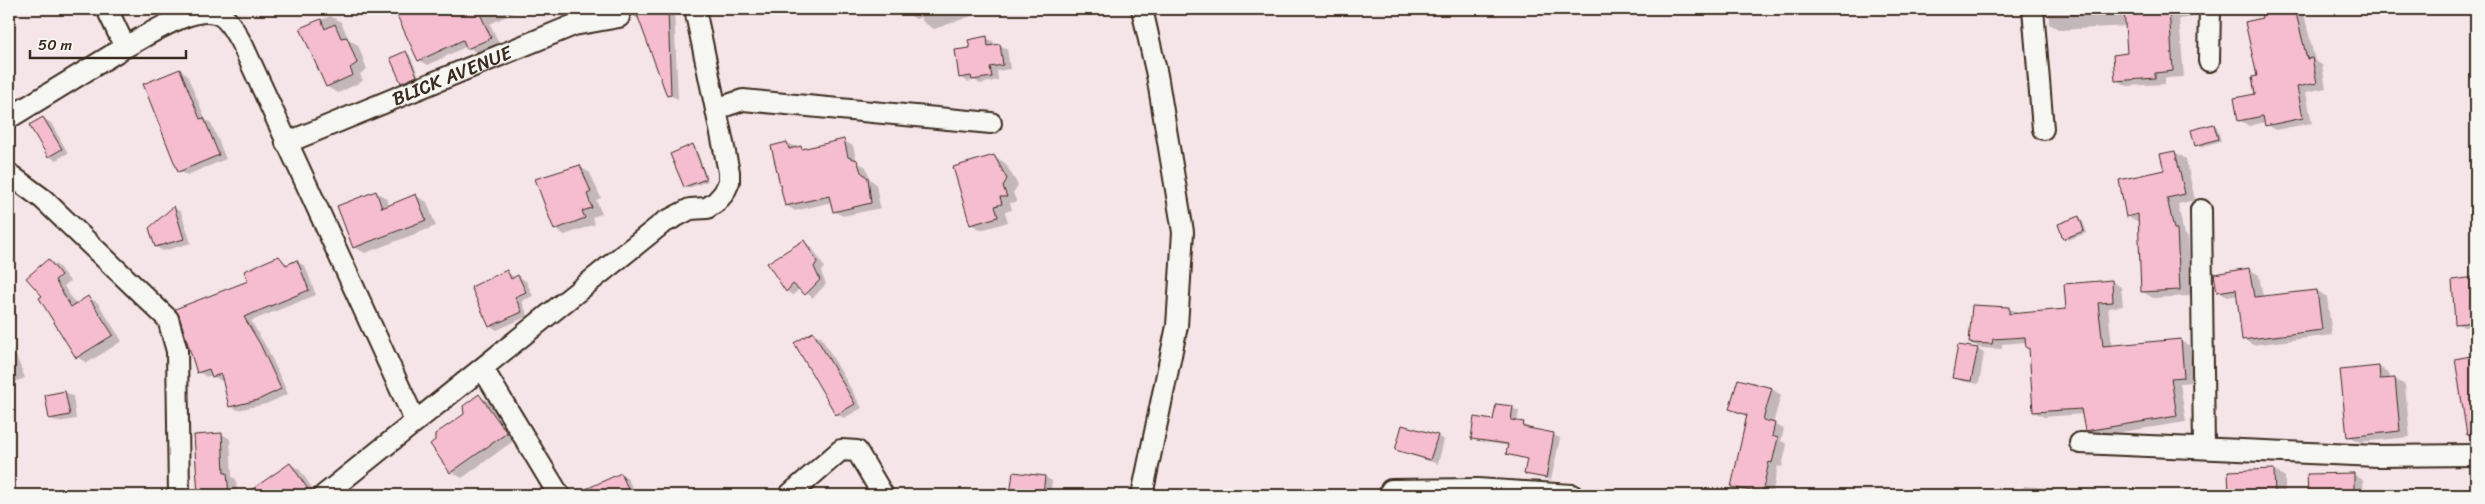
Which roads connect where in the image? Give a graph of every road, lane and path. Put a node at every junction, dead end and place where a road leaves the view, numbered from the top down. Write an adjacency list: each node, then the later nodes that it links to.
1 (108, 9): 8 (street)
2 (694, 9): 10 (street)
3 (1142, 9): 28 (street)
4 (2032, 9): 13 (street)
5 (2210, 9): 9 (street)
6 (209, 10): 8 (street); 14 (street)
7 (619, 17): 14 (street, BLICK AVENUE)
8 (125, 47): 11 (street)
9 (2209, 61)
10 (716, 108): 12 (street); 17 (street)
11 (9, 118)
12 (991, 123)
13 (2043, 129)
14 (286, 142): 18 (street)
15 (9, 174): 23 (street)
16 (2201, 210): 20 (street)
17 (483, 369): 18 (street); 25 (street)
18 (415, 421): 24 (street)
19 (2080, 443): 20 (street)
20 (2204, 448): 21 (street)
21 (2476, 456)
22 (1391, 490): 29 (street)
23 (179, 495)
24 (324, 495)
25 (559, 495)
26 (789, 495): 27 (street)
27 (883, 495)
28 (1142, 495)
29 (1572, 495)

